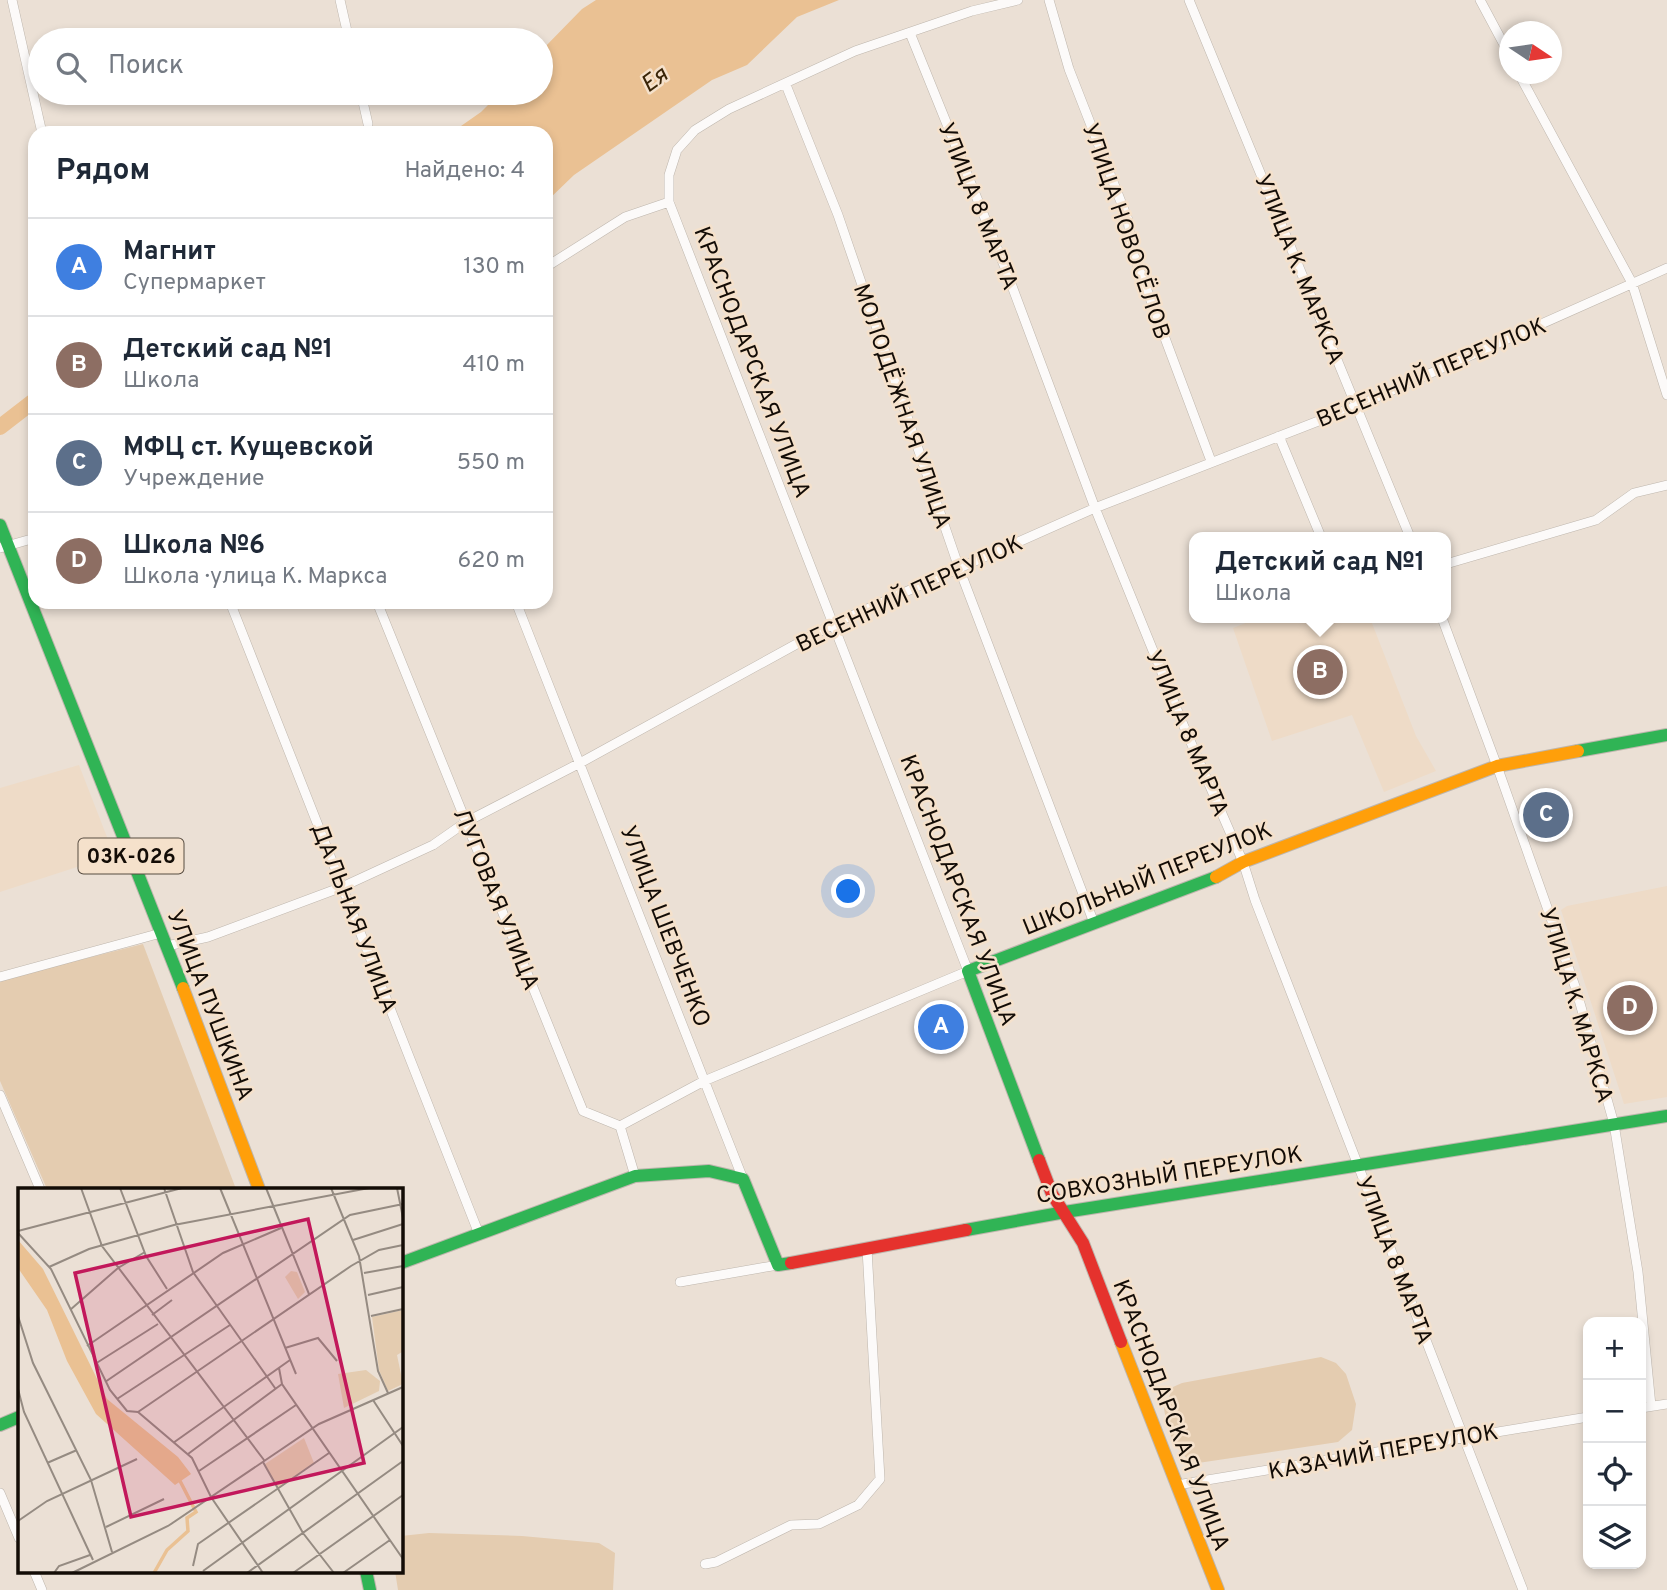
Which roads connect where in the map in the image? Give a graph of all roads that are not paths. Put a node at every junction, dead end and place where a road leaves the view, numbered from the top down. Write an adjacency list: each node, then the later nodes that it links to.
1 (12, 0): 10 (street)
2 (340, 0): 7 (street)
3 (1018, 0): 8 (street)
4 (1049, 0): 24 (street, УЛИЦА НОВОСЁЛОВ)
5 (1189, 0): 22 (street, УЛИЦА К. МАРКСА)
6 (1480, 0): 9 (street)
7 (346, 28)
8 (910, 33): 12 (street); 26 (street, УЛИЦА 8 МАРТА)
9 (1499, 35)
10 (28, 73)
11 (1524, 84): 20 (street)
12 (786, 85): 17 (street); 33 (street, МОЛОДЁЖНАЯ УЛИЦА)
13 (35, 105): 16 (street)
14 (364, 105): 15 (street)
15 (369, 124)
16 (39, 126)
17 (668, 202): 18 (street); 40 (street, КРАСНОДАРСКАЯ УЛИЦА)
18 (553, 262)
19 (1667, 268): 20 (street, ВЕСЕННИЙ ПЕРЕУЛОК)
20 (1632, 283): 21 (street); 22 (street, ВЕСЕННИЙ ПЕРЕУЛОК)
21 (1667, 395)
22 (1357, 406): 23 (street, ВЕСЕННИЙ ПЕРЕУЛОК); 29 (street, УЛИЦА К. МАРКСА)
23 (1279, 436): 24 (street, ВЕСЕННИЙ ПЕРЕУЛОК); 28 (street)
24 (1210, 461): 26 (street, ВЕСЕННИЙ ПЕРЕУЛОК)
25 (1667, 485): 32 (street)
26 (1095, 508): 33 (street, ВЕСЕННИЙ ПЕРЕУЛОК); 45 (street, УЛИЦА 8 МАРТА)
27 (0, 525): 31 (street, УЛИЦА ПУШКИНА / 03К-026)
28 (1319, 532)
29 (1408, 532)
30 (28, 540): 31 (street)
31 (4, 546): 34 (street, УЛИЦА ПУШКИНА / 03К-026)
32 (1451, 563)
33 (959, 568): 40 (street, ВЕСЕННИЙ ПЕРЕУЛОК); 47 (street, МОЛОДЁЖНАЯ УЛИЦА)
34 (28, 605)
35 (30, 609): 48 (street, УЛИЦА ПУШКИНА / 03К-026)
36 (233, 609): 46 (street, ДАЛЬНАЯ УЛИЦА)
37 (380, 609): 44 (street, ЛУГОВАЯ УЛИЦА)
38 (519, 609): 42 (street, УЛИЦА ШЕВЧЕНКО)
39 (1444, 623): 43 (street, УЛИЦА К. МАРКСА)
40 (833, 624): 42 (street, ВЕСЕННИЙ ПЕРЕУЛОК); 50 (street, КРАСНОДАРСКАЯ УЛИЦА)
41 (1667, 734): 43 (street, ШКОЛЬНЫЙ ПЕРЕУЛОК)
42 (580, 763): 44 (street, ВЕСЕННИЙ ПЕРЕУЛОК); 52 (street, УЛИЦА ШЕВЧЕНКО)
43 (1497, 765): 45 (street, ШКОЛЬНЫЙ ПЕРЕУЛОК); 55 (street, УЛИЦА К. МАРКСА)
44 (466, 822): 46 (street, ВЕСЕННИЙ ПЕРЕУЛОК); 56 (street, ЛУГОВАЯ УЛИЦА)
45 (1243, 862): 47 (street, ШКОЛЬНЫЙ ПЕРЕУЛОК); 57 (street, УЛИЦА 8 МАРТА)
46 (342, 887): 49 (street, ВЕСЕННИЙ ПЕРЕУЛОК); 63 (street, ДАЛЬНАЯ УЛИЦА)
47 (1094, 923): 50 (street, ШКОЛЬНЫЙ ПЕРЕУЛОК)
48 (161, 933): 49 (street, УЛИЦА ПУШКИНА / 03К-026); 51 (street)
49 (167, 946): 61 (street, УЛИЦА ПУШКИНА / 03К-026)
50 (968, 971): 52 (street, ШКОЛЬНЫЙ ПЕРЕУЛОК); 62 (street, КРАСНОДАРСКАЯ УЛИЦА)
51 (0, 977)
52 (704, 1081): 56 (street, ШКОЛЬНЫЙ ПЕРЕУЛОК); 59 (street, УЛИЦА ШЕВЧЕНКО)
53 (0, 1095): 60 (street)
54 (1667, 1116): 55 (street, СОВХОЗНЫЙ ПЕРЕУЛОК)
55 (1614, 1124): 57 (street, СОВХОЗНЫЙ ПЕРЕУЛОК); 68 (street, УЛИЦА К. МАРКСА)
56 (620, 1126): 58 (street)
57 (1358, 1165): 62 (street, СОВХОЗНЫЙ ПЕРЕУЛОК); 74 (street, УЛИЦА 8 МАРТА)
58 (635, 1176): 59 (street); 63 (street)
59 (743, 1179): 66 (street, УЛИЦА ШЕВЧЕНКО)
60 (40, 1188)
61 (258, 1188)
62 (1065, 1212): 64 (street, СОВХОЗНЫЙ ПЕРЕУЛОК); 75 (street, КРАСНОДАРСКАЯ УЛИЦА)
63 (479, 1234): 65 (street)
64 (867, 1249): 66 (street, СОВХОЗНЫЙ ПЕРЕУЛОК); 78 (street)
65 (402, 1263)
66 (778, 1265): 67 (street, СОВХОЗНЫЙ ПЕРЕУЛОК)
67 (680, 1282)
68 (1644, 1380)
69 (1667, 1404): 70 (street)
70 (1646, 1407)
71 (18, 1417): 73 (street)
72 (1583, 1418): 74 (street, КАЗАЧИЙ ПЕРЕУЛОК)
73 (0, 1425)
74 (1464, 1437): 75 (street, КАЗАЧИЙ ПЕРЕУЛОК); 84 (street, УЛИЦА 8 МАРТА)
75 (1177, 1485): 83 (street, КРАСНОДАРСКАЯ УЛИЦА)
76 (0, 1493): 77 (street)
77 (18, 1536)
78 (705, 1564)
79 (33, 1572): 81 (street)
80 (366, 1572): 82 (street)
81 (42, 1590)
82 (370, 1590)
83 (1218, 1590)
84 (1523, 1590)

